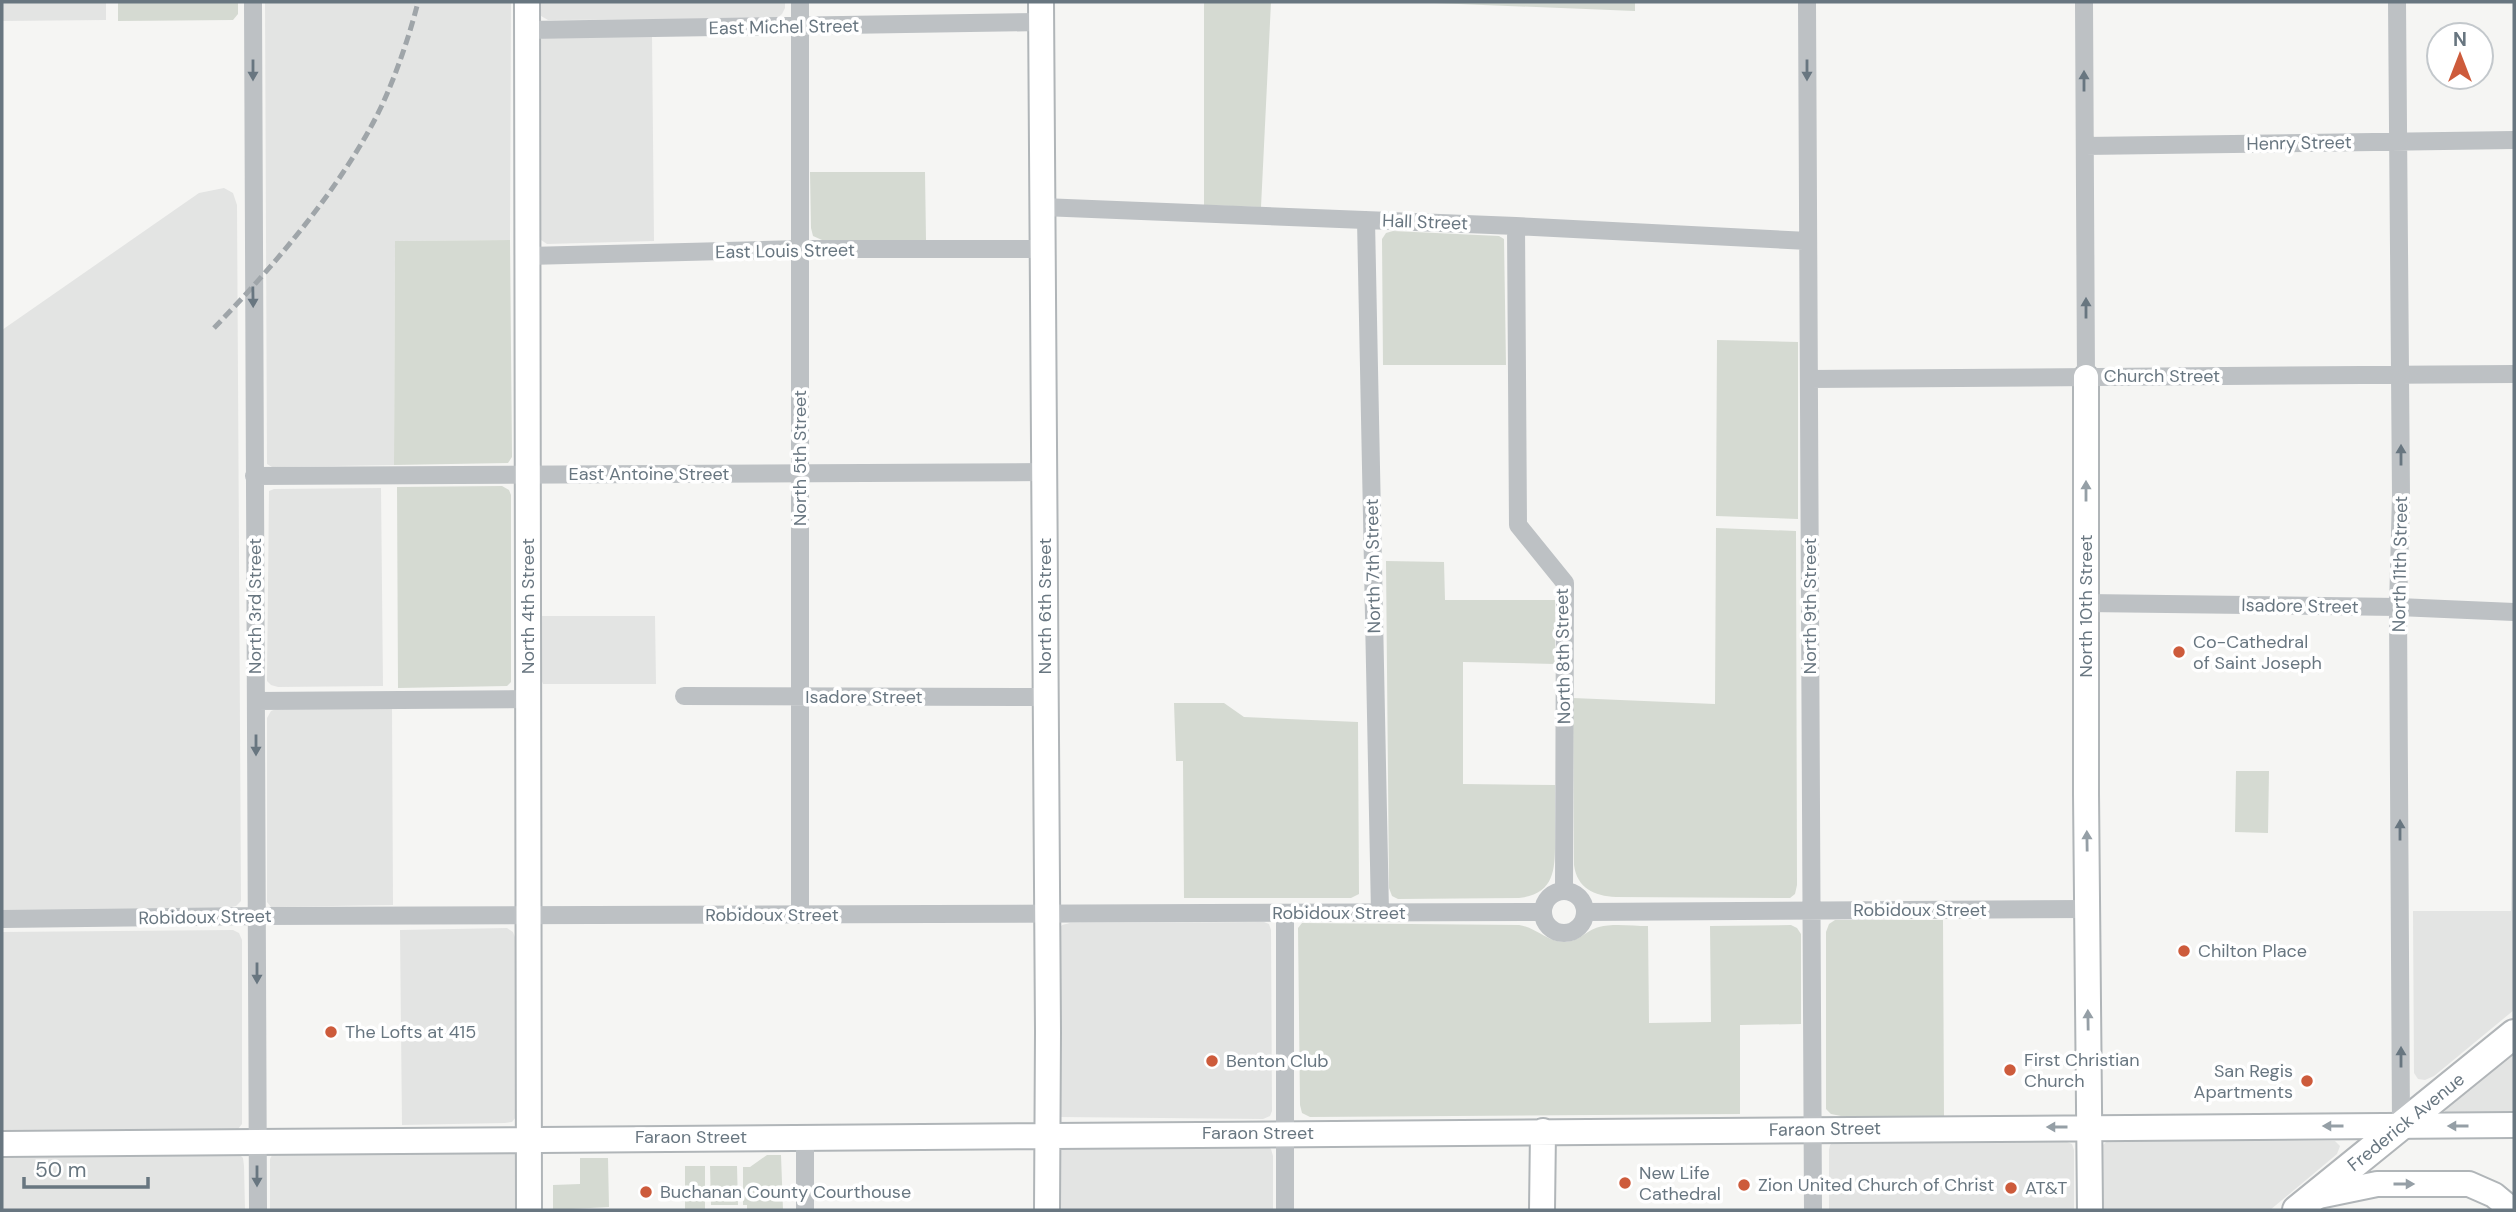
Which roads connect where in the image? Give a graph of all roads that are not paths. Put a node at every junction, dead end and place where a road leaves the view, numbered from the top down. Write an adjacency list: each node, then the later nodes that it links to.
1 (253, 2): 27 (street, North 3rd Street, one-way to 27)
2 (527, 2): 9 (street, North 4th Street)
3 (800, 2): 8 (street, North 5th Street)
4 (1807, 2): 16 (street, North 9th Street, one-way to 16)
5 (2084, 2): 12 (street, North 10th Street, one-way to 5)
6 (2397, 2): 11 (street, North 11th Street)
7 (1040, 12): 8 (street, East Michel Street); 13 (street, North 6th Street)
8 (800, 27): 9 (street, East Michel Street); 18 (street, North 5th Street)
9 (527, 30): 19 (street, North 4th Street)
10 (2514, 140): 11 (street, Henry Street)
11 (2399, 142): 12 (street, Henry Street); 20 (street, North 11th Street)
12 (2085, 146): 22 (street, North 10th Street, one-way to 12)
13 (1042, 207): 14 (street, Hall Street); 17 (street, North 6th Street)
14 (1366, 220): 15 (street, Hall Street); 42 (street, North 7th Street)
15 (1516, 226): 16 (street, Hall Street); 36 (street, North 8th Street)
16 (1808, 241): 23 (street, North 9th Street)
17 (1042, 249): 18 (street, East Louis Street); 24 (street, North 6th Street)
18 (799, 250): 19 (street, East Louis Street); 25 (street, North 5th Street)
19 (528, 256): 26 (street, North 4th Street)
20 (2400, 374): 21 (street, Church Street); 22 (street, Church Street); 29 (street, North 11th Street, one-way to 20)
21 (2514, 374)
22 (2086, 377): 23 (street, Church Street); 28 (street, North 10th Street, one-way to 22)
23 (1809, 379): 38 (street, North 9th Street)
24 (1044, 472): 25 (street, East Antoine Street); 33 (street, North 6th Street)
25 (800, 473): 26 (street, East Antoine Street); 32 (street, North 5th Street)
26 (528, 474): 27 (street, East Antoine Street); 34 (street, North 4th Street)
27 (254, 476): 35 (street, North 3rd Street)
28 (2086, 603): 29 (street, Isadore Street); 37 (street, North 10th Street, one-way to 28)
29 (2398, 607): 30 (street, Isadore Street); 50 (street, North 11th Street, one-way to 29)
30 (2514, 612)
31 (684, 696): 32 (street, Isadore Street)
32 (800, 697): 33 (street, Isadore Street); 44 (street, North 5th Street)
33 (1045, 697): 43 (street, North 6th Street)
34 (528, 699): 35 (street); 46 (street, North 4th Street)
35 (256, 701): 45 (street, North 3rd Street, one-way to 45)
36 (1564, 891): 39 (street); 40 (street)
37 (2087, 909): 38 (street, Robidoux Street); 51 (street, North 10th Street, one-way to 37)
38 (1810, 911): 40 (street, Robidoux Street); 52 (street, North 9th Street)
39 (1542, 912): 40 (street); 42 (street, Robidoux Street)
40 (1584, 912)
41 (1285, 913): 42 (street, Robidoux Street); 43 (street, Robidoux Street); 54 (street)
42 (1380, 913)
43 (1046, 914): 44 (street, Robidoux Street); 55 (street, North 6th Street)
44 (800, 915): 46 (street, Robidoux Street)
45 (257, 916): 46 (street, Robidoux Street); 47 (street, Robidoux Street); 58 (street, North 3rd Street, one-way to 58)
46 (528, 916): 57 (street, North 4th Street)
47 (2, 919)
48 (2514, 1034): 50 (main road, Frederick Avenue)
49 (2514, 1125): 50 (street, Faraon Street, one-way to 50)
50 (2402, 1126): 51 (street, Faraon Street, one-way to 51); 60 (main road, Frederick Avenue)
51 (2090, 1127): 52 (street, Faraon Street, one-way to 52); 68 (street, North 10th Street)
52 (1811, 1129): 53 (street, Faraon Street); 67 (street, North 9th Street)
53 (1543, 1131): 54 (street, Faraon Street); 66 (street)
54 (1285, 1133): 55 (street, Faraon Street); 65 (street)
55 (1048, 1135): 56 (street, Faraon Street); 64 (street, North 6th Street)
56 (805, 1136): 57 (street, Faraon Street); 63 (street)
57 (529, 1139): 58 (street, Faraon Street); 62 (street, North 4th Street)
58 (257, 1141): 59 (street, Faraon Street); 61 (street, North 3rd Street, one-way to 61)
59 (2, 1144)
60 (2305, 1204): 69 (street, one-way to 69)
61 (258, 1210)
62 (529, 1210)
63 (805, 1210)
64 (1046, 1210)
65 (1285, 1210)
66 (1542, 1210)
67 (1812, 1210)
68 (2090, 1210)
69 (2512, 1210)

